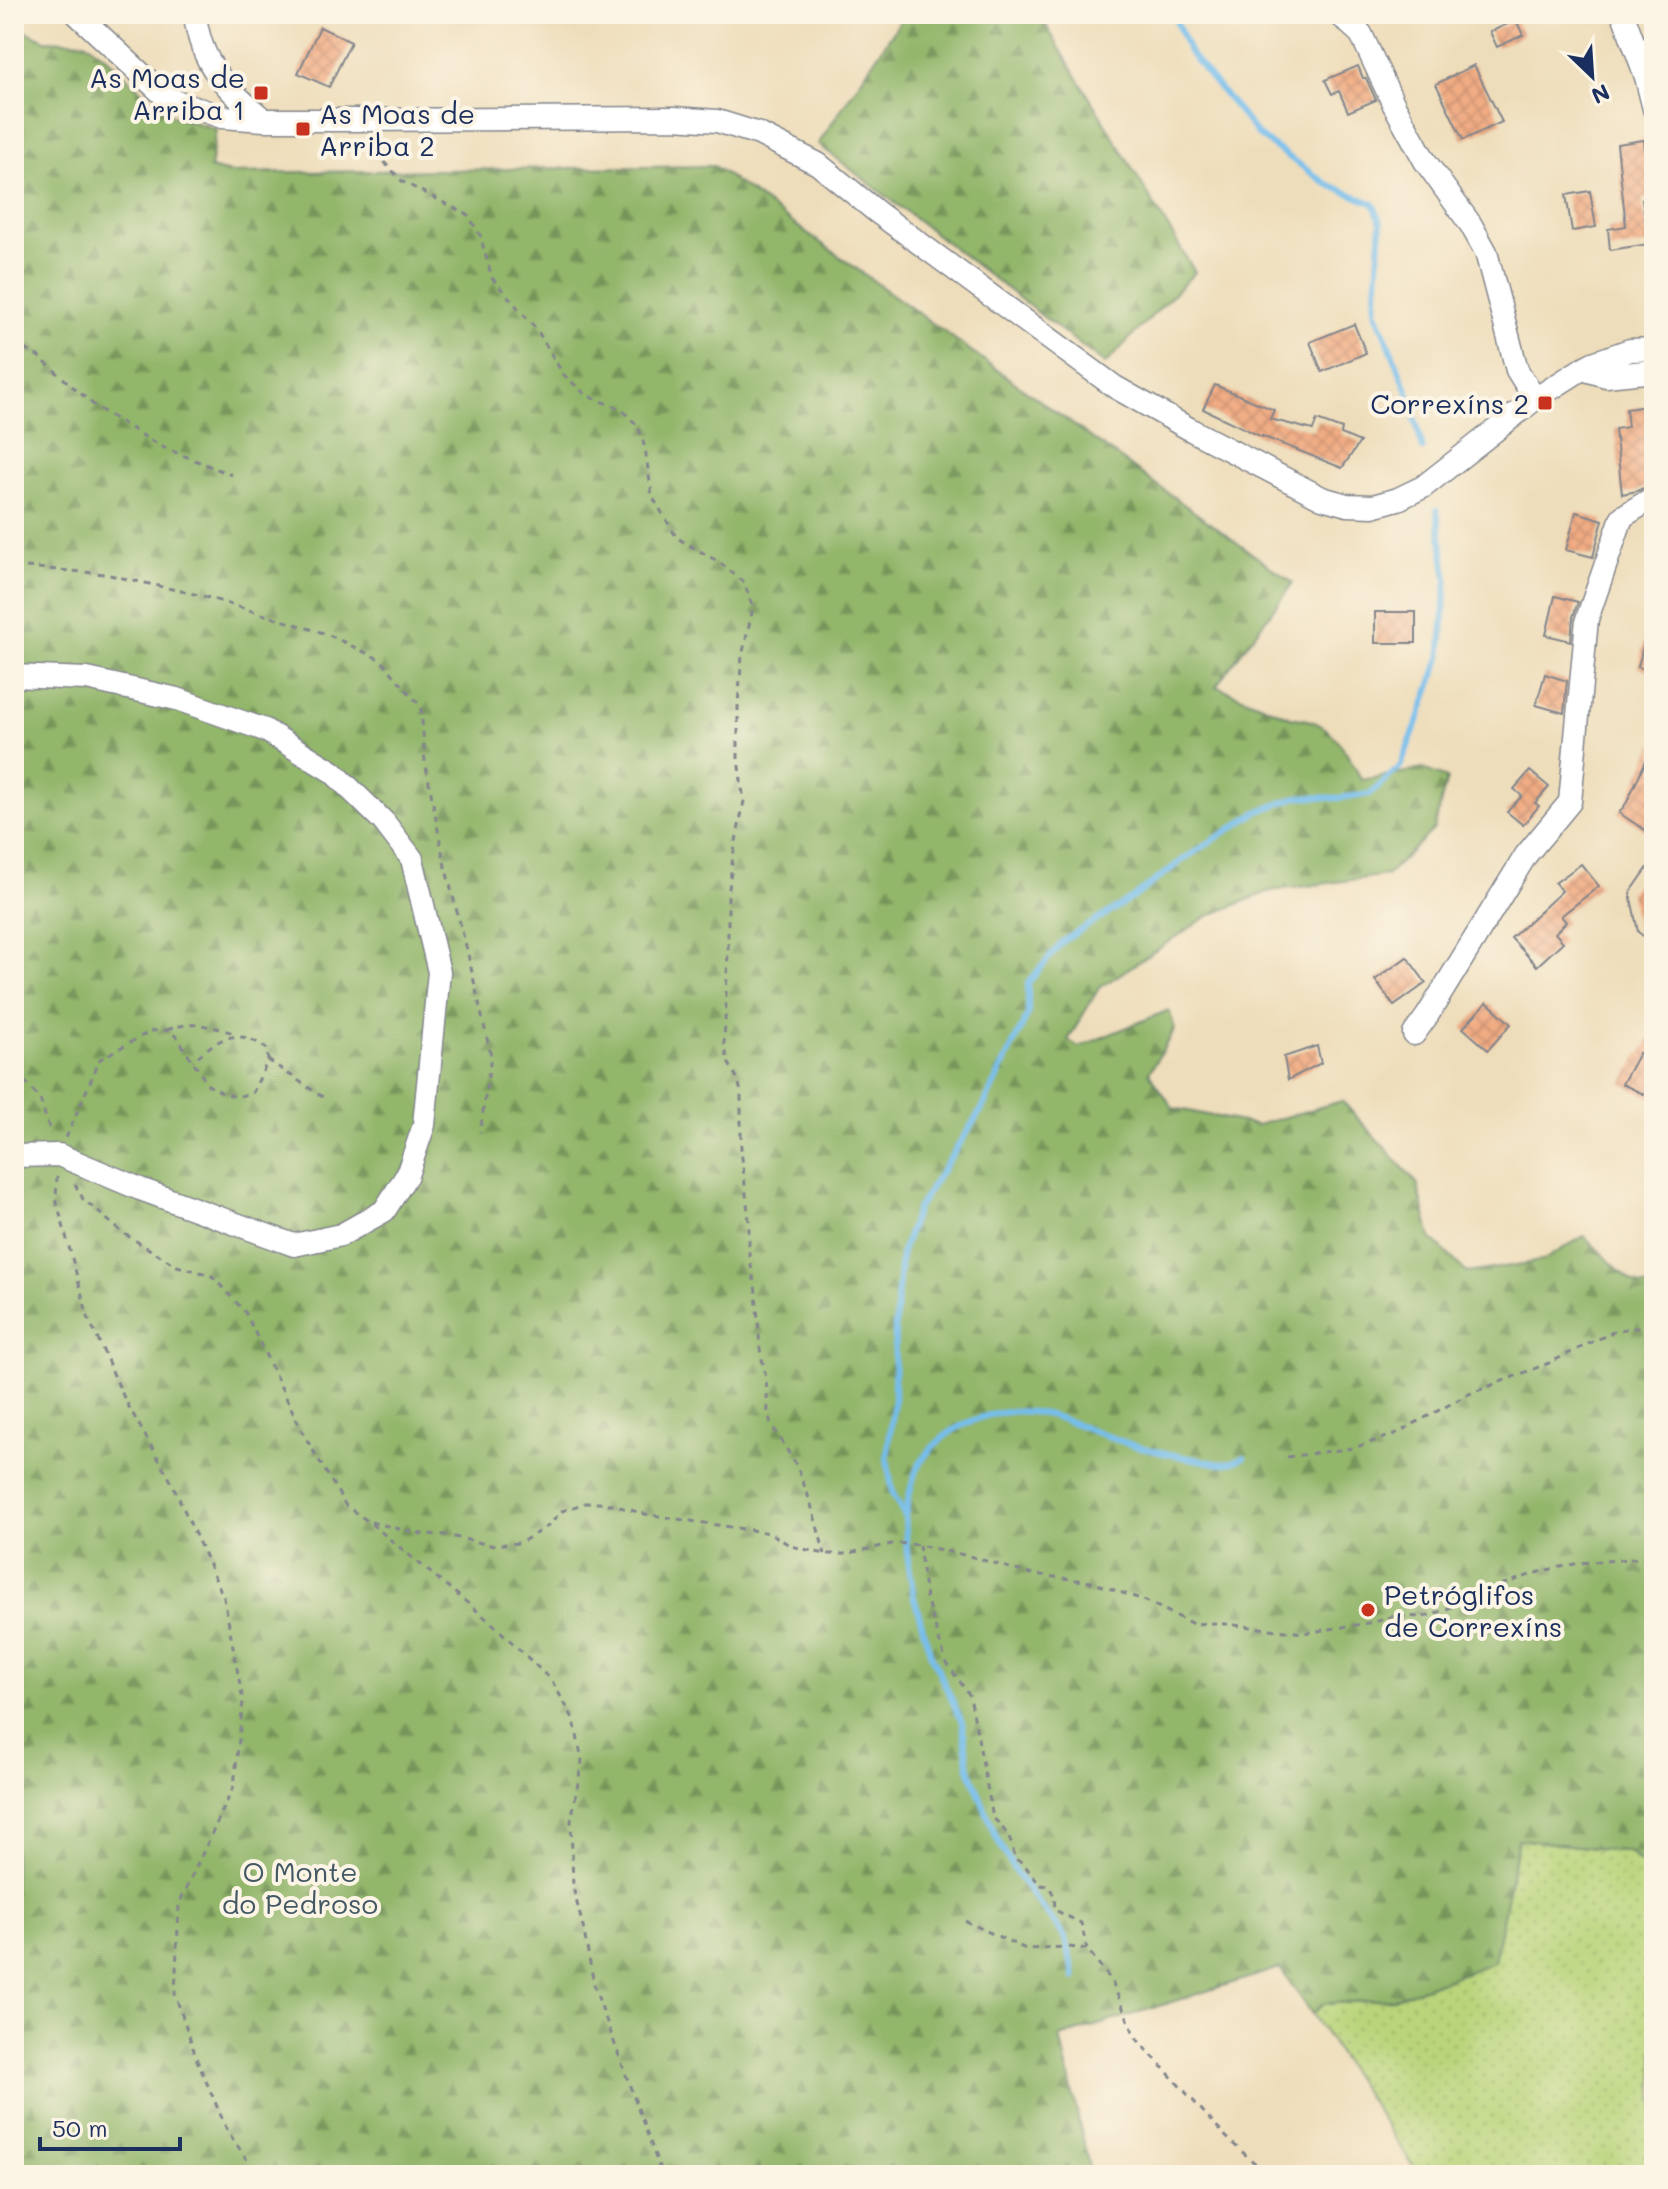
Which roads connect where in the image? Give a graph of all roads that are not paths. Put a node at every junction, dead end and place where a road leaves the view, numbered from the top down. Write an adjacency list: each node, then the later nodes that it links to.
1 (77, 14): 6 (street)
2 (195, 14): 6 (street)
3 (1339, 14): 10 (street)
4 (1623, 14): 5 (street)
5 (1654, 109)
6 (264, 120): 10 (street)
7 (1654, 349): 8 (street)
8 (1582, 369): 9 (street); 10 (street)
9 (1654, 375)
10 (1535, 399)
11 (1654, 497): 13 (street)
12 (14, 676): 14 (street)
13 (1414, 1034)
14 (14, 1156)

